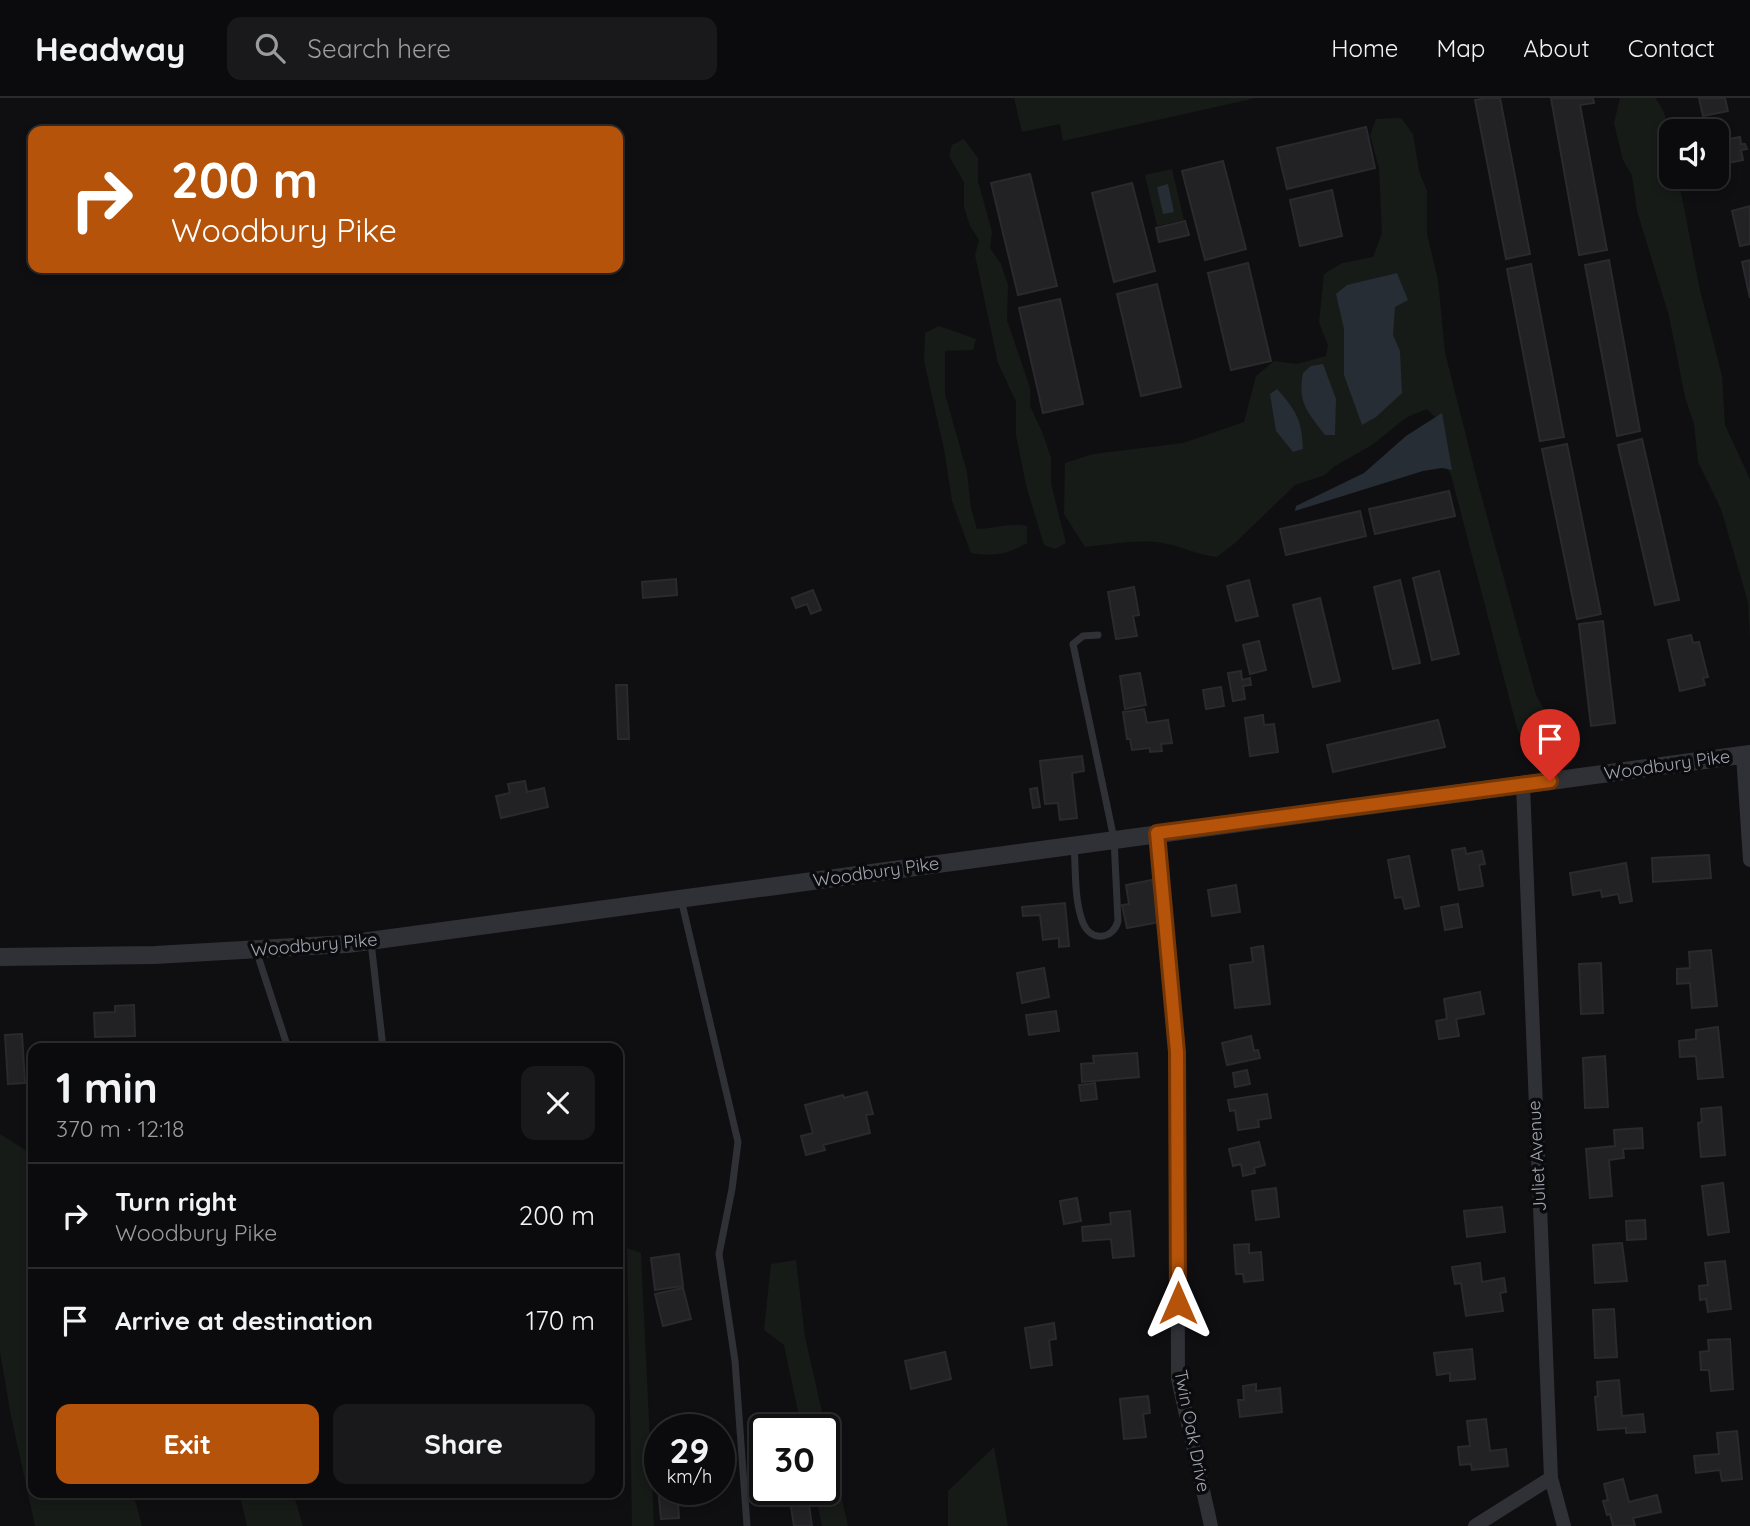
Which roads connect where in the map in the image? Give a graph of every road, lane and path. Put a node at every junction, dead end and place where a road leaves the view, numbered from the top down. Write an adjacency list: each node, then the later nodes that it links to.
1 (1098, 635): 5 (lane)
2 (1747, 754): 3 (street, Woodbury Pike); 7 (street)
3 (1523, 785): 4 (street, Woodbury Pike); 14 (street, Juliet Avenue)
4 (1157, 833): 5 (street, Woodbury Pike); 16 (street, Twin Oak Drive)
5 (1114, 839): 6 (street, Woodbury Pike); 6 (lane)
6 (1074, 845): 8 (street, Woodbury Pike)
7 (1750, 860)
8 (681, 898): 9 (street, Woodbury Pike); 15 (lane)
9 (371, 941): 10 (street, Woodbury Pike); 13 (lane)
10 (257, 950): 11 (street, Woodbury Pike); 12 (lane)
11 (0, 957)
12 (286, 1043)
13 (382, 1043)
14 (1551, 1478): 17 (street); 18 (street, Juliet Avenue)
15 (747, 1526)
16 (1211, 1526)
17 (1475, 1526)
18 (1564, 1526)

